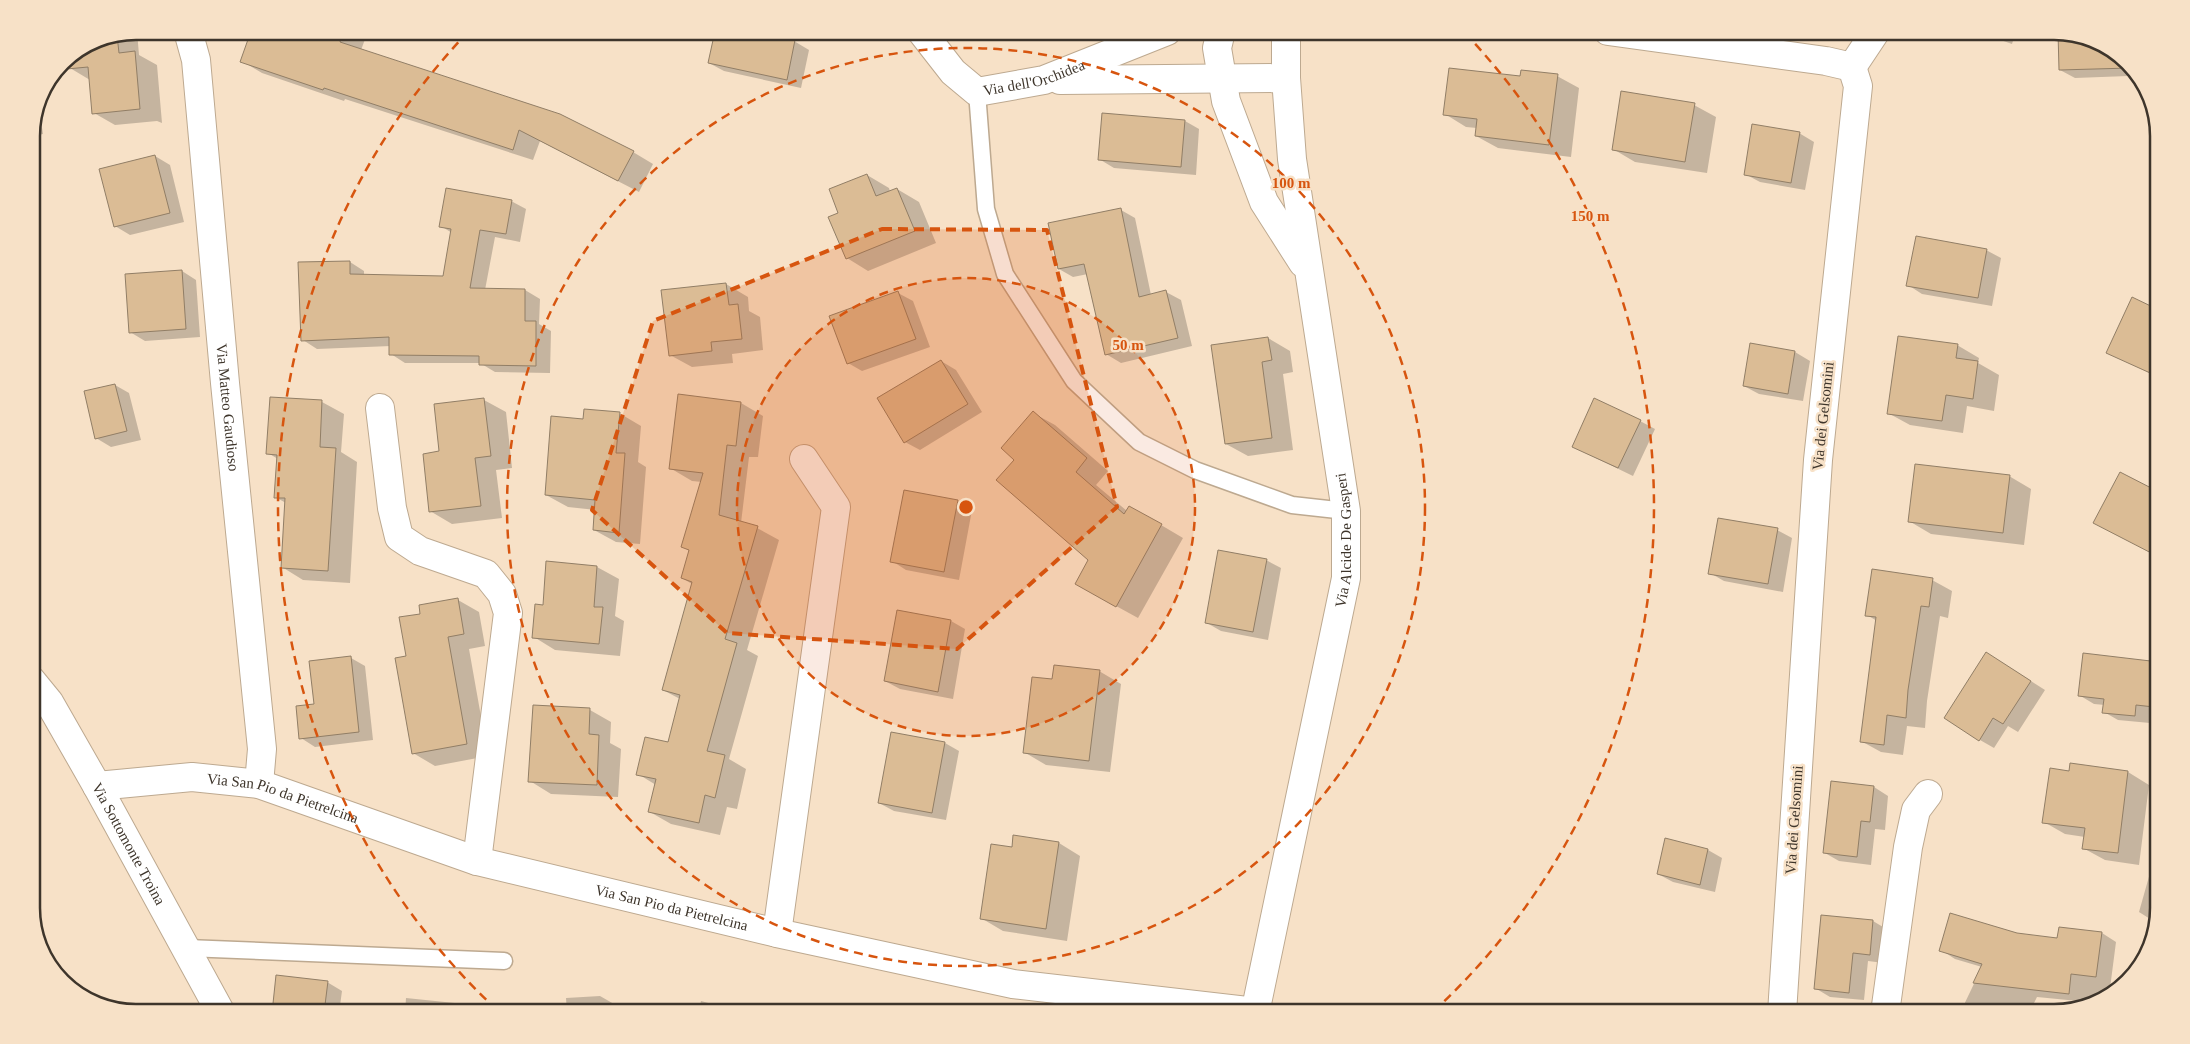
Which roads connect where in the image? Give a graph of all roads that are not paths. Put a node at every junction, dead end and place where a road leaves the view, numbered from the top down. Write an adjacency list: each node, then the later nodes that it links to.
1 (190, 40): 18 (street, Via Matteo Gaudioso)
2 (928, 40): 12 (street, Via dell'Orchidea)
3 (1144, 40): 11 (street, Via dell'Orchidea)
4 (1219, 40): 9 (street)
5 (1286, 40): 10 (street, Via Alcide De Gasperi)
6 (1673, 40): 8 (street)
7 (1870, 40): 8 (street)
8 (1852, 67): 28 (street, Via dei Gelsomini)
9 (1222, 78): 10 (street); 11 (street); 13 (street)
10 (1286, 78): 13 (street, Via Alcide De Gasperi)
11 (1044, 80): 12 (street, Via dell'Orchidea)
12 (977, 92): 16 (lane)
13 (1309, 272): 16 (street, Via Alcide De Gasperi)
14 (380, 408): 21 (street)
15 (804, 459): 22 (street)
16 (1346, 511): 27 (street, Via Alcide De Gasperi)
17 (40, 690): 19 (street, Via Sottomonte Troina)
18 (259, 784): 19 (street, Via San Pio da Pietrelcina); 21 (street, Via San Pio da Pietrelcina)
19 (96, 786): 23 (street, Via Sottomonte Troina)
20 (1928, 794): 29 (street)
21 (476, 860): 22 (street, Via San Pio da Pietrelcina)
22 (777, 933): 26 (street, Via San Pio da Pietrelcina)
23 (187, 948): 24 (lane); 25 (street, Via Sottomonte Troina)
24 (504, 961)
25 (215, 1004)
26 (1186, 1004)
27 (1258, 1004)
28 (1783, 1004)
29 (1886, 1004)

